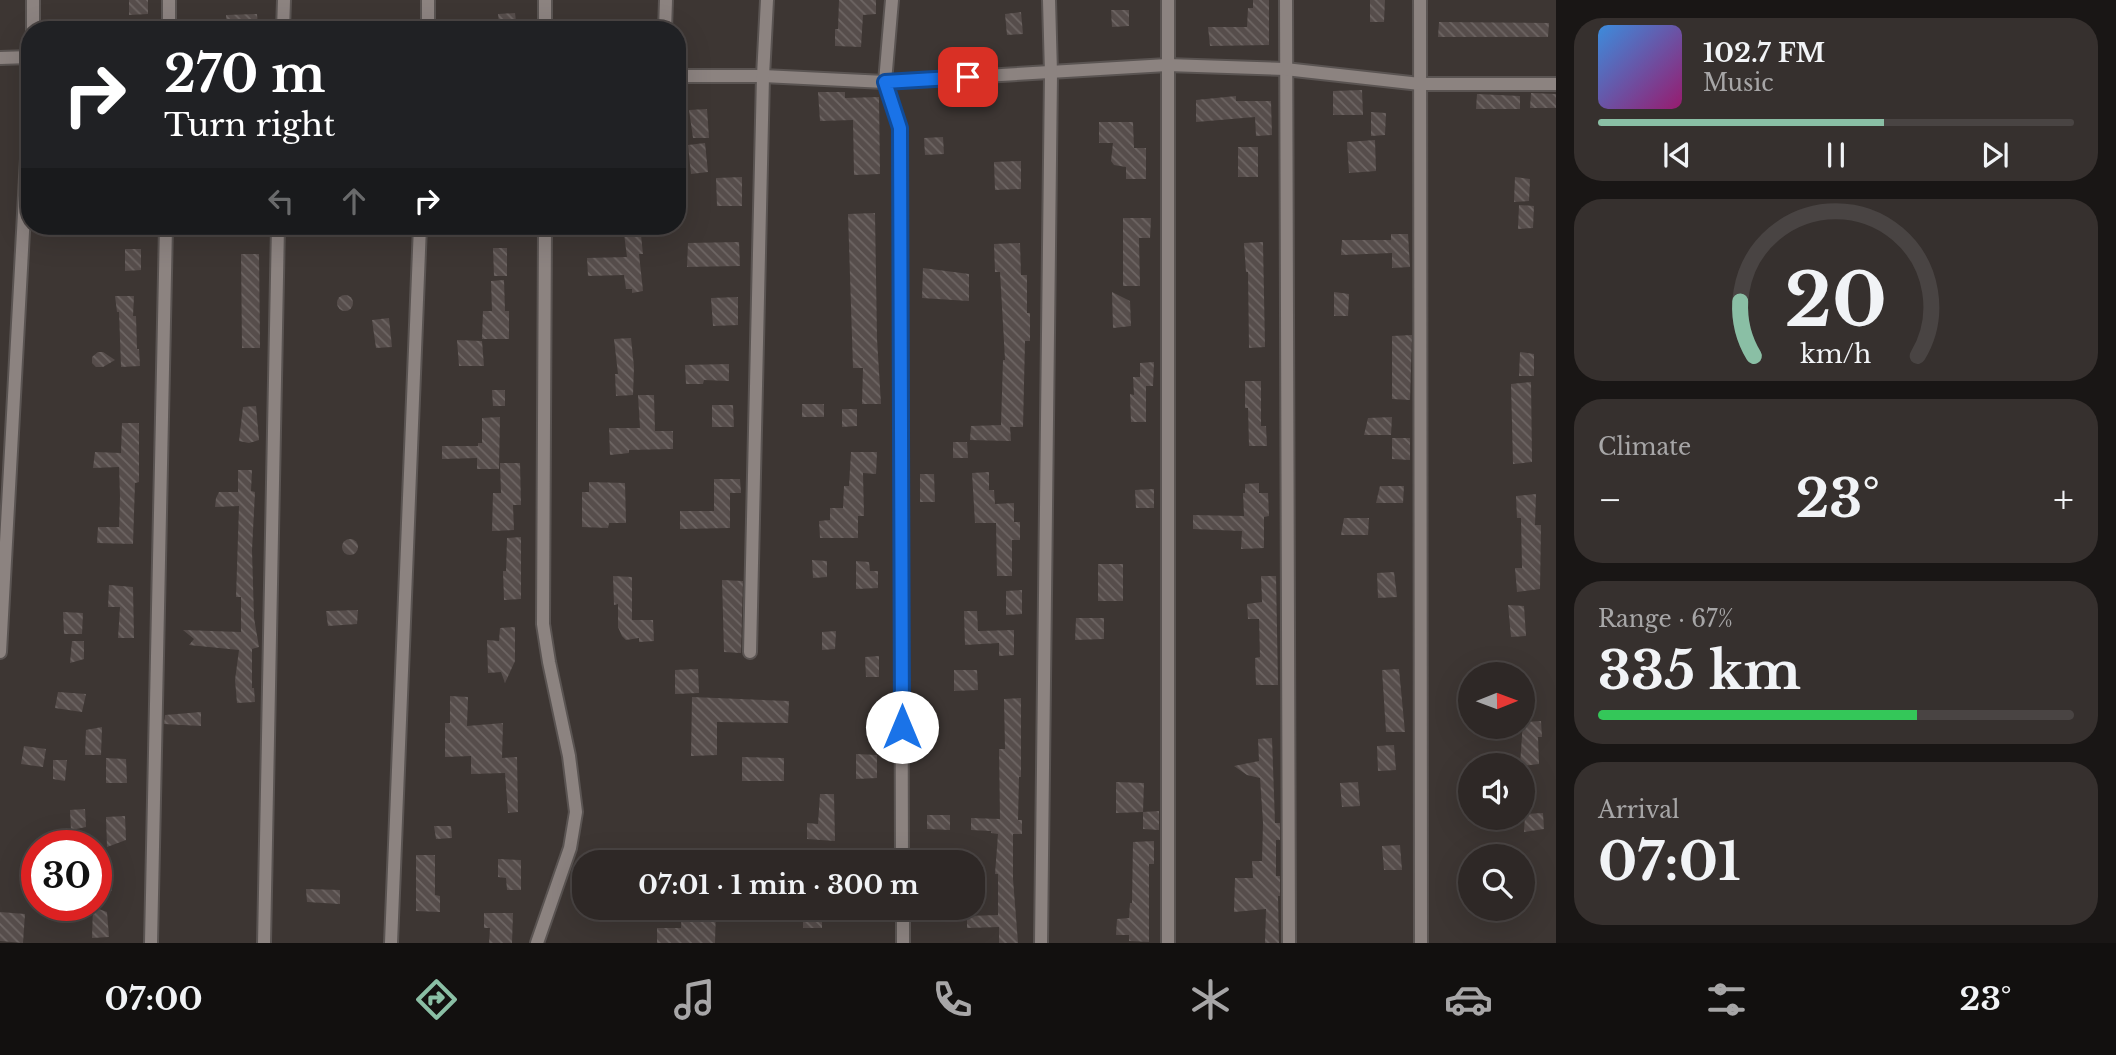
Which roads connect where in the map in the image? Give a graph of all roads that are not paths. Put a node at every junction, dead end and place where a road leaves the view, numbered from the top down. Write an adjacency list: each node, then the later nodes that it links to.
1 (33, 0): 13 (street)
2 (169, 0): 14 (street)
3 (284, 0): 15 (street)
4 (428, 0): 16 (street)
5 (545, 0): 17 (street)
6 (666, 0): 18 (street)
7 (767, 0): 25 (street)
8 (892, 0): 26 (street)
9 (1049, 0): 23 (street)
10 (1168, 0): 21 (street)
11 (1286, 0): 22 (street)
12 (1420, 0): 27 (street)
13 (33, 21)
14 (169, 21)
15 (283, 21)
16 (428, 21)
17 (545, 21)
18 (665, 21)
19 (21, 57): 20 (street)
20 (0, 58)
21 (1167, 65): 22 (street); 23 (street); 44 (street)
22 (1285, 69): 27 (street); 45 (street)
23 (1051, 73): 26 (street); 43 (street)
24 (686, 76): 25 (street)
25 (763, 76): 26 (street); 35 (street)
26 (885, 82): 36 (street)
27 (1419, 84): 28 (street); 46 (street)
28 (1556, 84)
29 (23, 235): 34 (street)
30 (166, 235): 38 (street)
31 (278, 235): 39 (street)
32 (420, 235): 40 (street)
33 (545, 235): 41 (street)
34 (0, 652)
35 (750, 652)
36 (902, 850)
37 (903, 920): 42 (street)
38 (151, 943)
39 (264, 943)
40 (391, 943)
41 (537, 943)
42 (903, 943)
43 (1041, 943)
44 (1168, 943)
45 (1289, 943)
46 (1421, 943)

